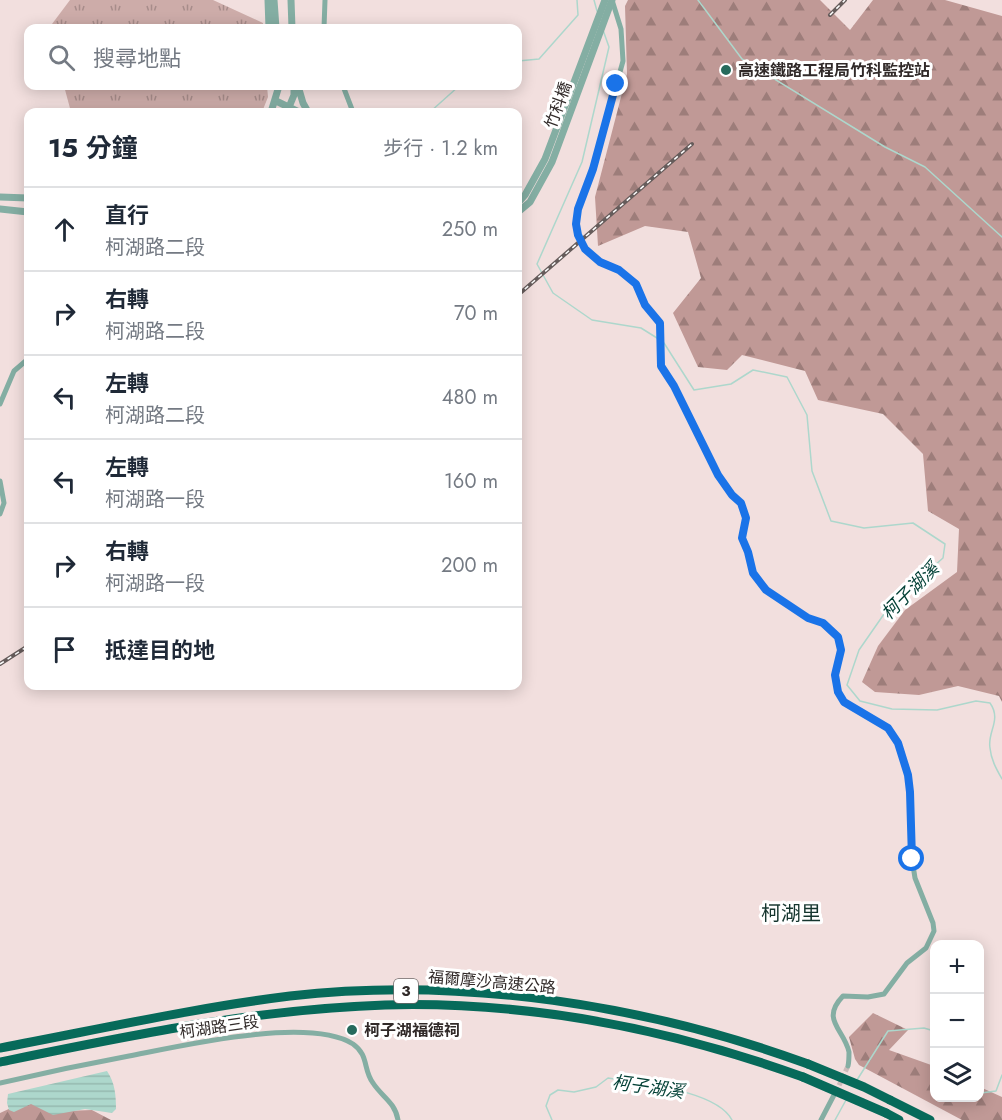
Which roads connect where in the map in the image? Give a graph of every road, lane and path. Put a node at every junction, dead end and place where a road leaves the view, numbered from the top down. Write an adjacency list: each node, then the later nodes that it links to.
1 (268, 0): 7 (street)
2 (274, 0): 8 (street)
3 (291, 0): 9 (street)
4 (325, 0): 10 (street)
5 (604, 0): 24 (street, 竹科橋)
6 (612, 0): 26 (street, 竹科橋, bridge); 34 (street)
7 (269, 24)
8 (276, 24)
9 (292, 24)
10 (324, 24)
11 (274, 90): 16 (street)
12 (278, 90): 16 (street)
13 (295, 90): 19 (street)
14 (298, 90): 20 (street)
15 (345, 90): 21 (street)
16 (276, 101): 17 (street); 18 (street)
17 (275, 108)
18 (285, 108)
19 (289, 108)
20 (306, 108)
21 (351, 108)
22 (0, 197): 23 (street)
23 (24, 198)
24 (522, 198)
25 (0, 209): 27 (street)
26 (522, 209)
27 (24, 212)
28 (24, 362): 29 (street)
29 (0, 404)
30 (0, 481): 31 (street)
31 (0, 514)
32 (0, 1048): 40 (highway, 福爾摩沙高速公路 / 3, bridge)
33 (0, 1062): 39 (highway, 福爾摩沙高速公路 / 3, bridge)
34 (848, 1066)
35 (0, 1083): 37 (street, 柯湖路三段)
36 (834, 1095): 38 (street)
37 (398, 1120)
38 (821, 1120)
39 (899, 1120)
40 (930, 1120)

